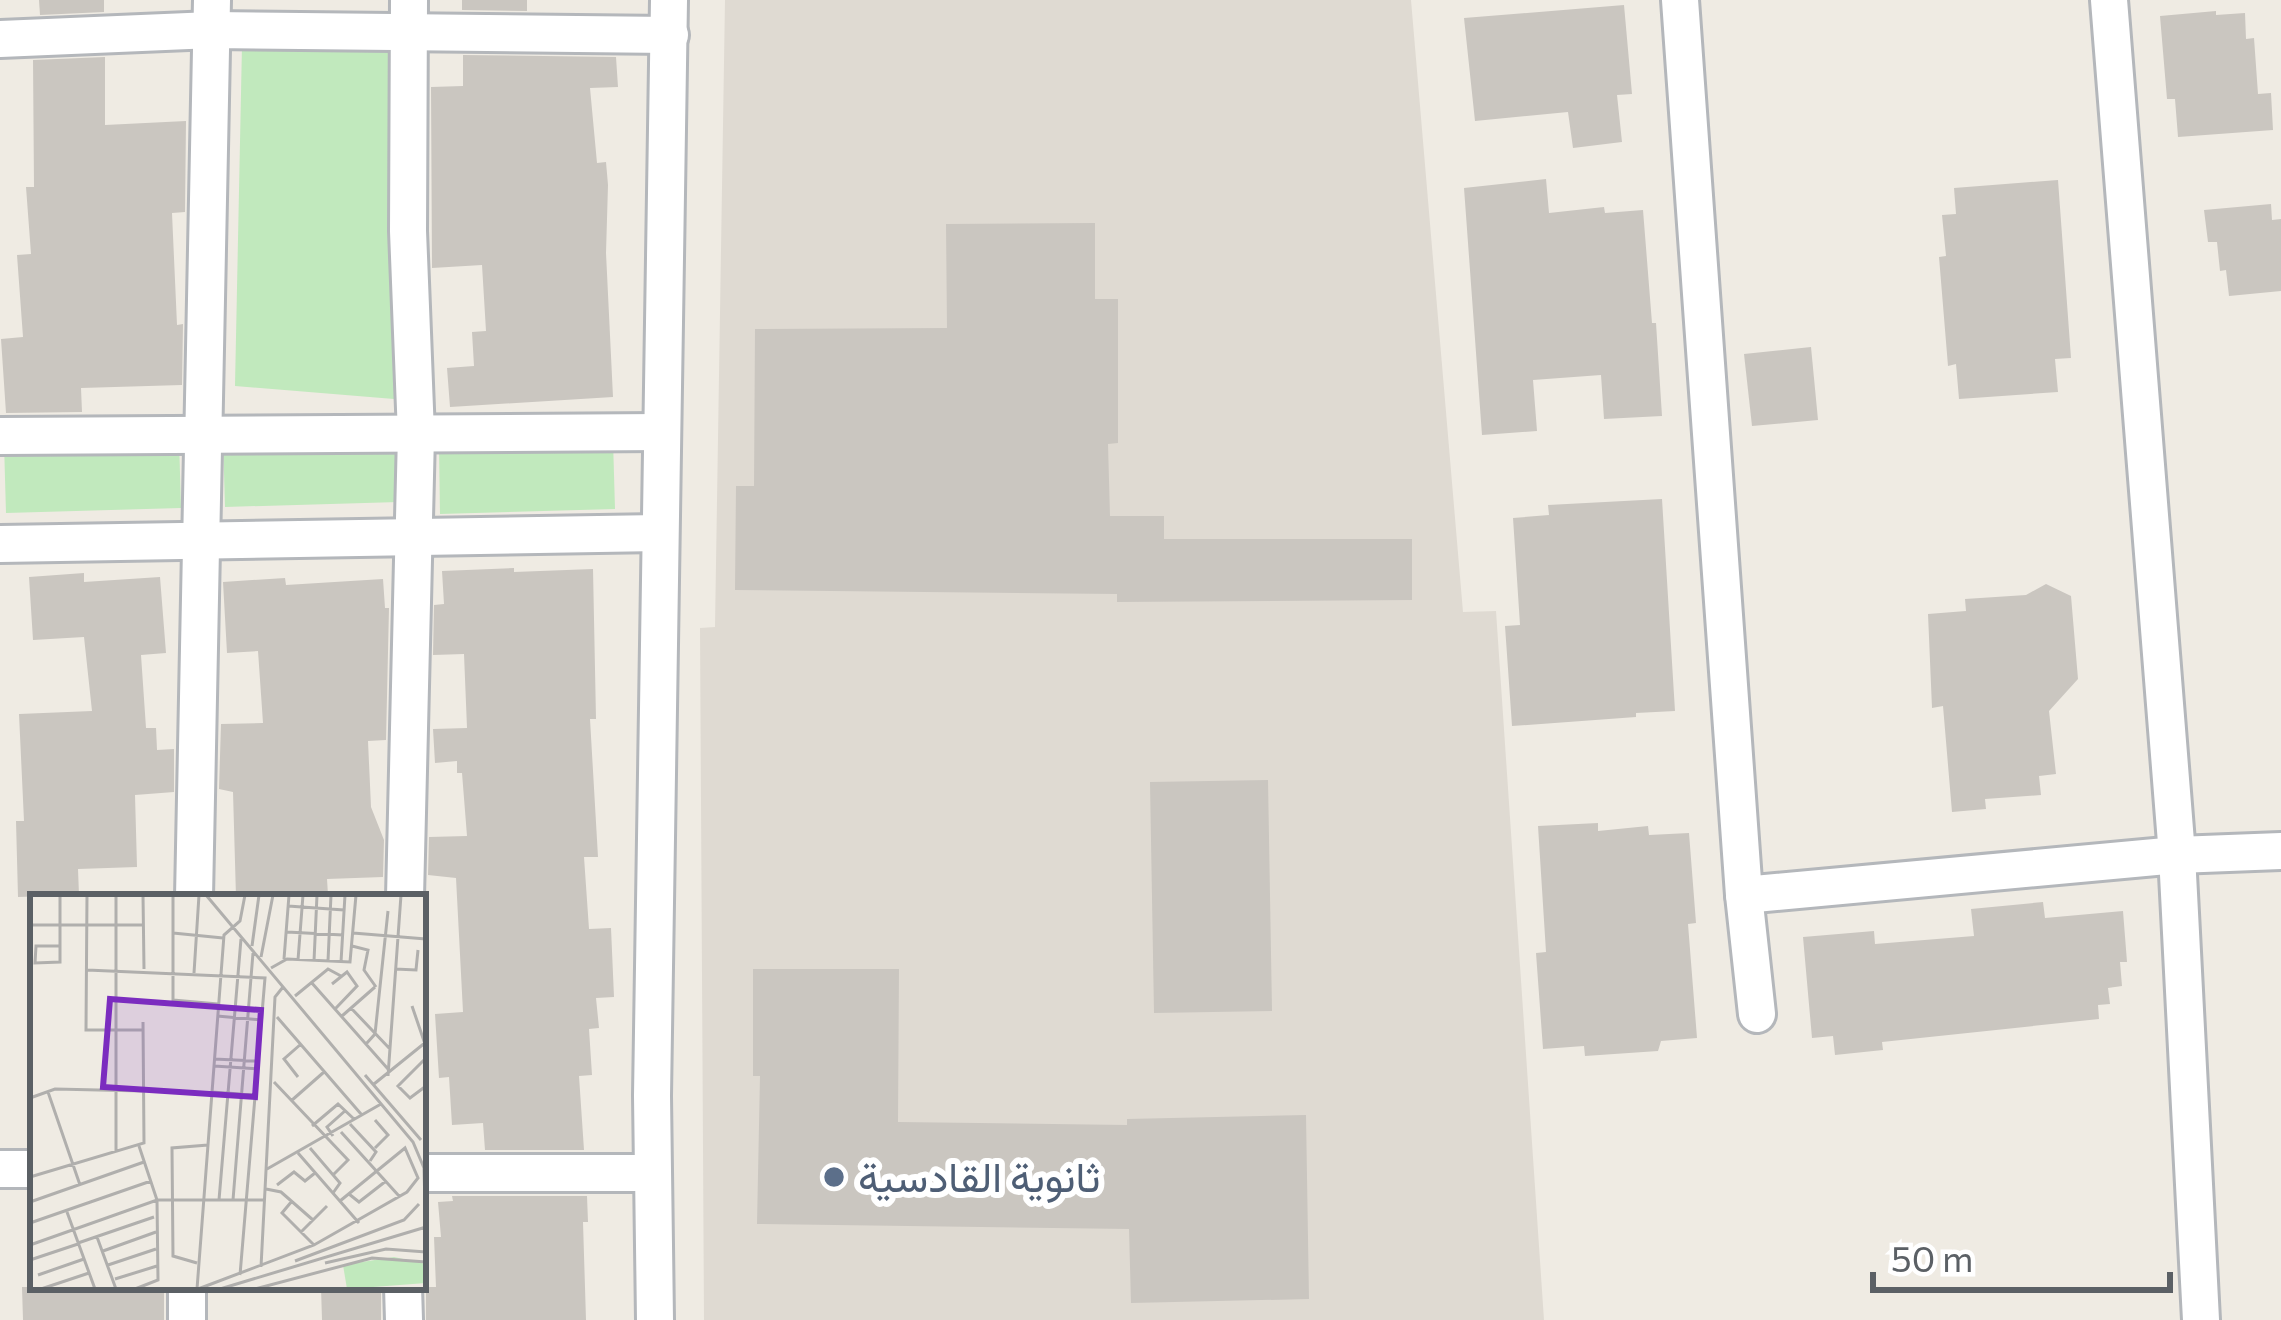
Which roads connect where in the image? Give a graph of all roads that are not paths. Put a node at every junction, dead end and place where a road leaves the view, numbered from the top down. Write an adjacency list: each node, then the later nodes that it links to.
1 (1679, 0): 19 (street)
2 (2110, 0): 16 (street)
3 (212, 15): 4 (street); 6 (street); 9 (street)
4 (408, 17): 5 (street); 8 (street)
5 (670, 18): 7 (street)
6 (0, 39)
7 (662, 433): 8 (street); 11 (street)
8 (416, 434): 9 (street); 12 (street)
9 (201, 435): 10 (street); 13 (street)
10 (0, 436)
11 (659, 533): 12 (street); 22 (street)
12 (412, 537): 13 (street); 18 (street)
13 (201, 541): 14 (street); 17 (street)
14 (0, 544)
15 (2281, 851): 16 (street)
16 (2177, 855): 19 (street); 26 (street)
17 (194, 894)
18 (405, 894)
19 (1744, 895): 20 (street)
20 (1757, 1014)
21 (426, 1173): 22 (street)
22 (651, 1173): 25 (street)
23 (403, 1290): 24 (street)
24 (404, 1320)
25 (655, 1320)
26 (2200, 1320)

